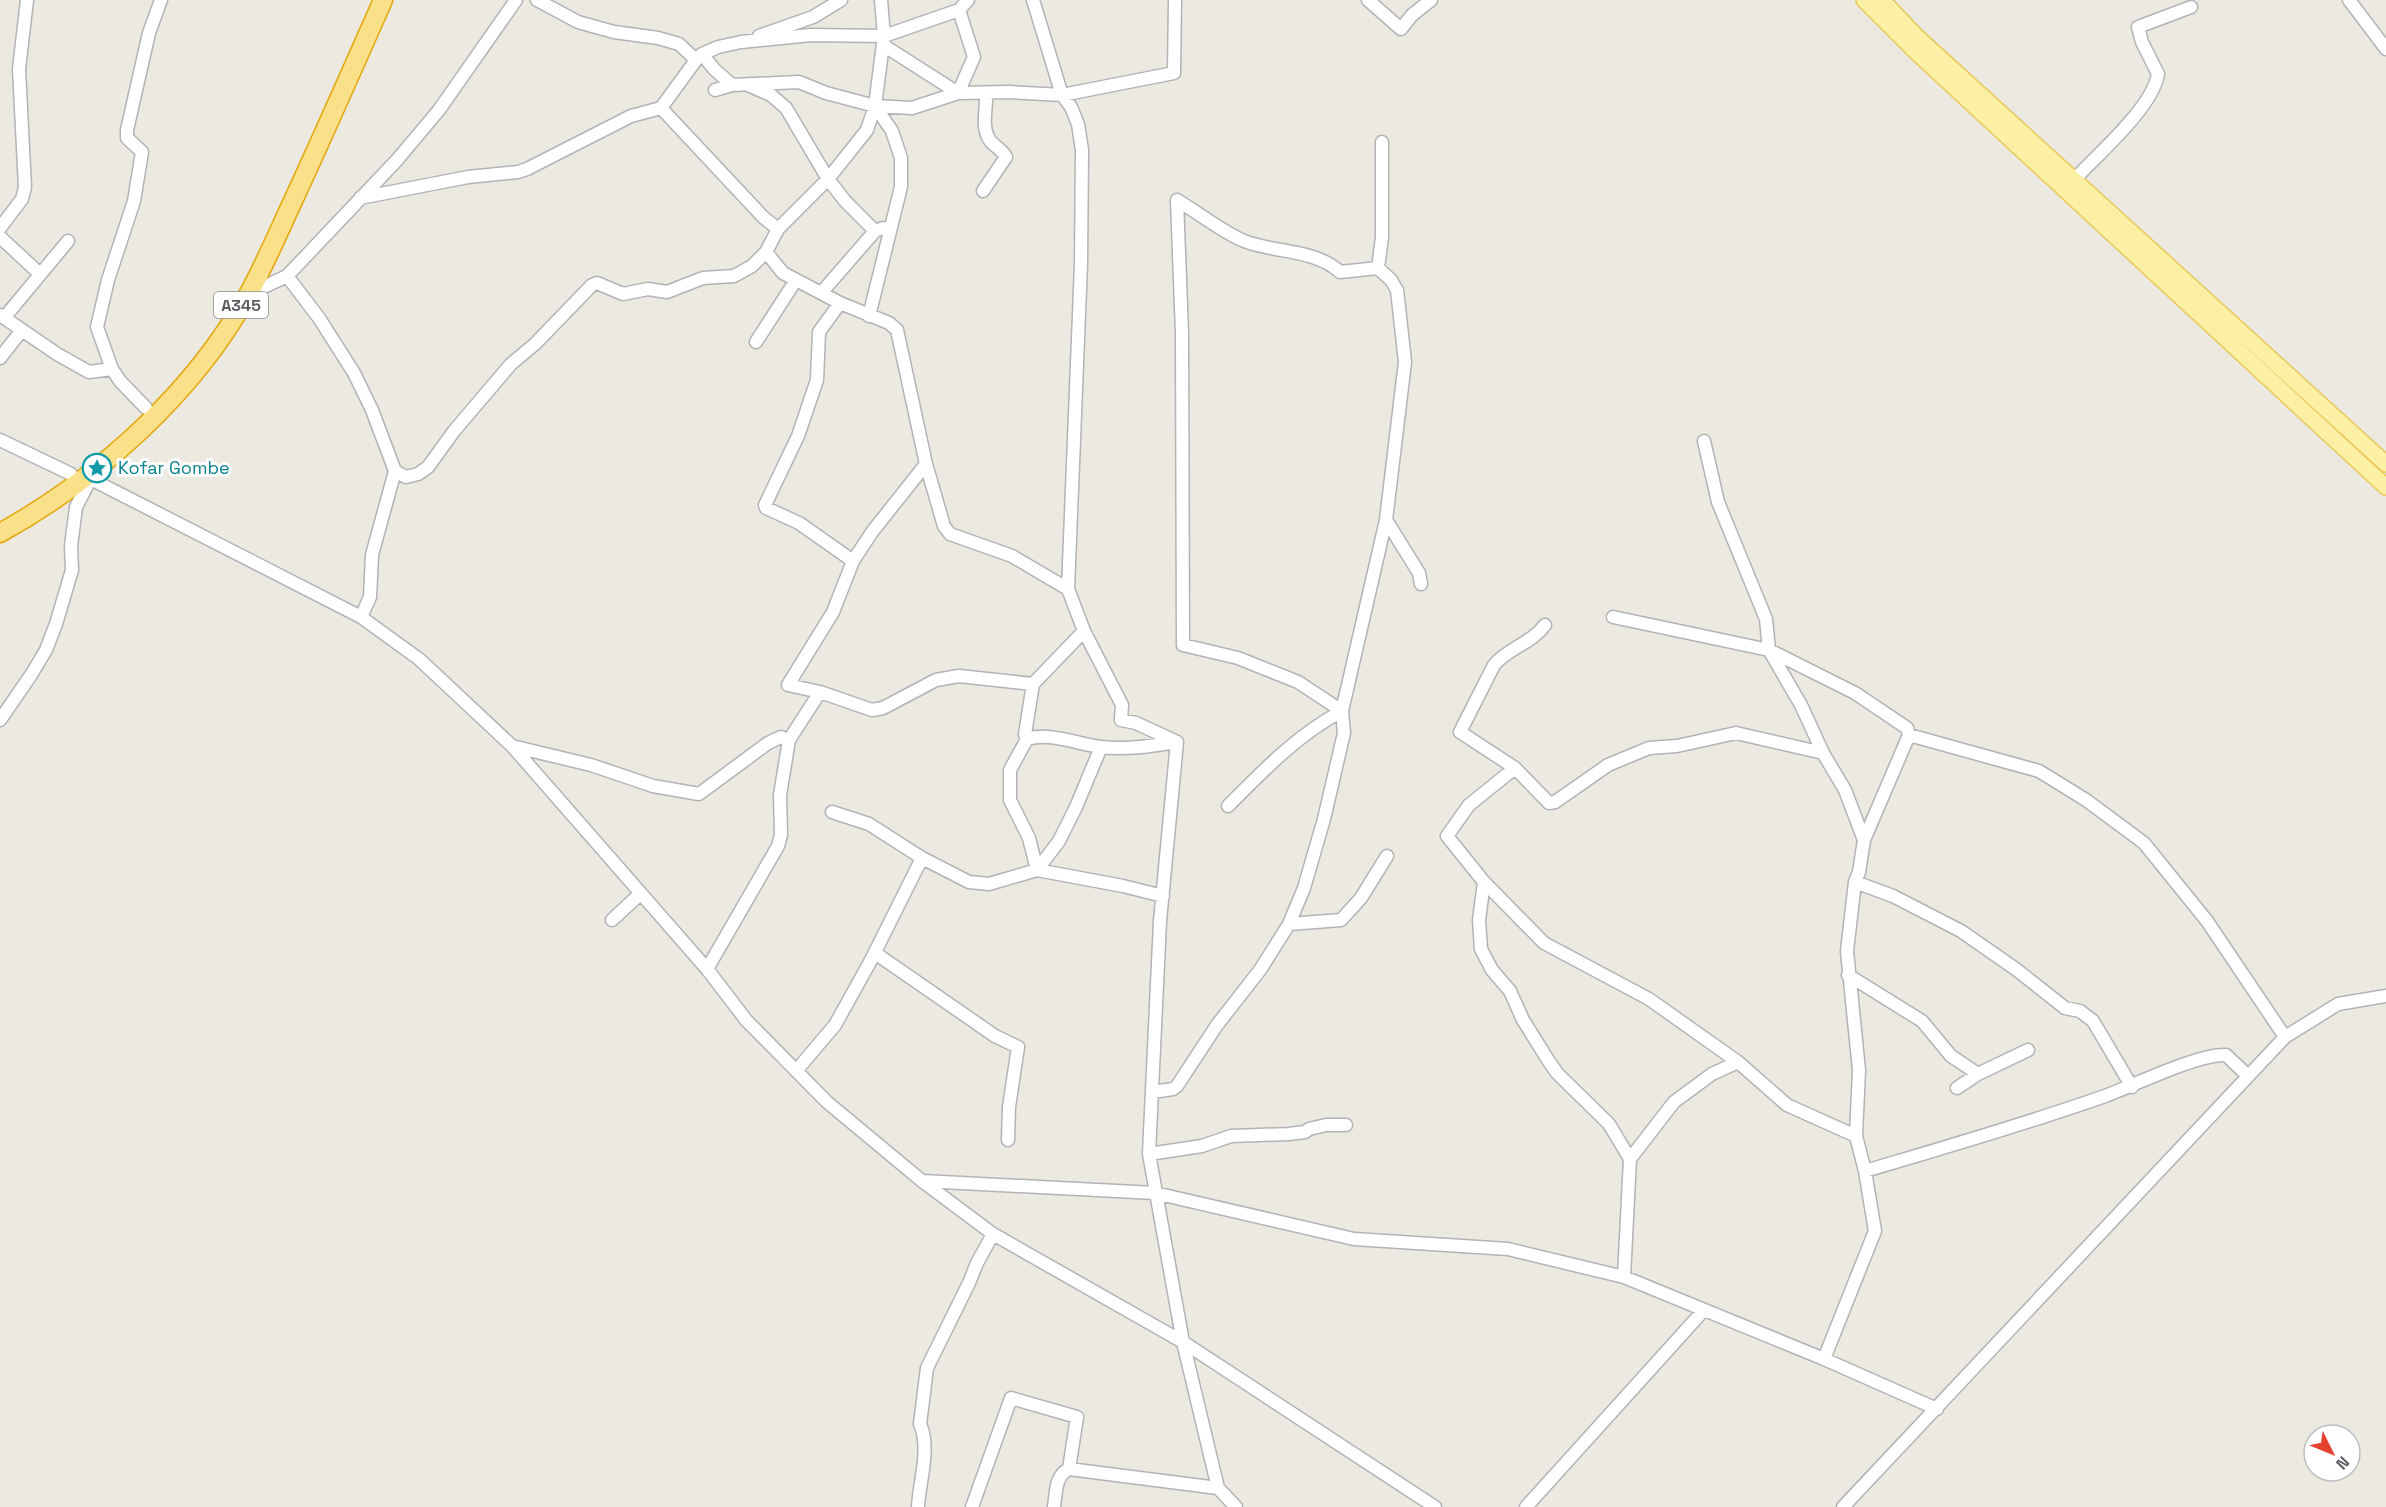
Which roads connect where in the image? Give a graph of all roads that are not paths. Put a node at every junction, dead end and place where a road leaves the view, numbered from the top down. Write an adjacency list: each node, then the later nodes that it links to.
1 (27, 0): 37 (street)
2 (161, 0): 55 (street)
3 (372, 0): 56 (highway, A345)
4 (383, 0): 48 (highway, A345)
5 (516, 0): 35 (street)
6 (537, 0): 22 (street)
7 (841, 0): 20 (street)
8 (882, 0): 19 (street)
9 (968, 0): 18 (street)
10 (1033, 0): 28 (street)
11 (1174, 0): 28 (street)
12 (1368, 0): 13 (street)
13 (1431, 0)
14 (1864, 0): 63 (main road)
15 (1882, 0): 33 (main road)
16 (2349, 0): 21 (street)
17 (2191, 7): 33 (street)
18 (959, 10): 19 (street); 26 (street)
19 (883, 41): 20 (street); 26 (street); 29 (street)
20 (741, 42): 22 (street)
21 (2386, 49)
22 (699, 57): 24 (street); 30 (street)
23 (747, 84): 24 (street); 29 (street); 32 (street)
24 (732, 85): 25 (street)
25 (715, 90)
26 (958, 93): 27 (street); 29 (street)
27 (986, 94): 28 (street); 34 (street)
28 (1062, 95): 69 (street)
29 (875, 106): 32 (street); 36 (street)
30 (661, 108): 35 (street); 38 (street)
31 (1382, 142): 43 (street)
32 (828, 179): 38 (street); 39 (street)
33 (2075, 179): 60 (main road)
34 (982, 191)
35 (360, 198): 45 (street)
36 (890, 226): 39 (street); 51 (street)
37 (0, 228)
38 (778, 229): 42 (street)
39 (875, 231): 47 (street)
40 (0, 237): 44 (street)
41 (68, 241): 44 (street)
42 (766, 252): 46 (street); 61 (street)
43 (1378, 268): 65 (street); 77 (street)
44 (40, 274): 50 (street)
45 (287, 276): 48 (street); 61 (street)
46 (796, 280): 47 (street); 53 (street)
47 (822, 292): 49 (street)
48 (249, 294): 62 (highway, A345)
49 (840, 303): 51 (street); 67 (street)
50 (2, 316): 52 (street)
51 (869, 316): 59 (street)
52 (22, 330): 54 (street); 55 (street)
53 (756, 342)
54 (0, 358)
55 (112, 369): 56 (street)
56 (146, 408): 62 (highway, A345)
57 (0, 440): 62 (street)
58 (1704, 441): 74 (street)
59 (926, 464): 67 (street); 69 (street)
60 (2386, 464)
61 (395, 471): 70 (street)
62 (82, 477): 64 (highway, A345); 66 (highway, A345); 70 (street); 78 (street)
63 (2386, 487)
64 (0, 520)
65 (1386, 520): 68 (street); 77 (street)
66 (0, 533)
67 (853, 561): 76 (street)
68 (1421, 584)
69 (1068, 589): 73 (street)
70 (361, 617): 83 (street)
71 (1613, 617): 74 (street)
72 (1545, 626): 86 (street)
73 (1084, 631): 75 (street); 82 (street)
74 (1769, 650): 79 (street); 85 (street)
75 (1033, 684): 76 (street); 80 (street)
76 (820, 692): 81 (street)
77 (1342, 711): 87 (street); 98 (street)
78 (0, 720)
79 (1909, 735): 89 (street); 103 (street)
80 (1027, 739): 84 (street); 92 (street)
81 (789, 740): 83 (street); 100 (street)
82 (1177, 742): 84 (street); 96 (street)
83 (512, 746): 95 (street)
84 (1101, 747): 92 (street)
85 (1823, 753): 86 (street); 89 (street)
86 (1515, 768): 93 (street)
87 (1228, 806)
88 (832, 812): 91 (street)
89 (1864, 840): 94 (street)
90 (1387, 856): 98 (street)
91 (922, 858): 92 (street); 99 (street)
92 (1037, 870): 96 (street)
93 (1484, 882): 105 (street); 116 (street)
94 (1855, 882): 101 (street); 109 (street)
95 (640, 894): 97 (street); 100 (street)
96 (1162, 896): 111 (street)
97 (612, 920)
98 (1290, 924): 111 (street)
99 (875, 953): 106 (street); 114 (street)
100 (707, 969): 106 (street)
101 (1848, 975): 107 (street); 113 (street)
102 (2386, 996): 103 (street)
103 (2285, 1037): 108 (street)
104 (2028, 1050): 107 (street)
105 (1737, 1062): 113 (street); 116 (street)
106 (796, 1071): 118 (street)
107 (1978, 1074): 110 (street)
108 (2247, 1075): 109 (street); 125 (street)
109 (2132, 1087): 117 (street)
110 (1957, 1088)
111 (1152, 1092): 115 (street)
112 (1346, 1125): 115 (street)
113 (1856, 1136): 117 (street)
114 (1008, 1140)
115 (1149, 1154): 119 (street)
116 (1630, 1160): 121 (street)
117 (1865, 1171): 124 (street)
118 (922, 1181): 119 (street); 120 (street)
119 (1155, 1193): 121 (street); 123 (street)
120 (993, 1234): 123 (street); 128 (street)
121 (1624, 1277): 122 (street)
122 (1704, 1310): 124 (street); 133 (street)
123 (1183, 1342): 127 (street); 132 (street)
124 (1824, 1359): 125 (street)
125 (1937, 1409): 134 (street)
126 (1069, 1469): 127 (street); 129 (street); 130 (street)
127 (1218, 1488): 131 (street)
128 (918, 1507)
129 (972, 1507)
130 (1054, 1507)
131 (1236, 1507)
132 (1435, 1507)
133 (1526, 1507)
134 (1843, 1507)

